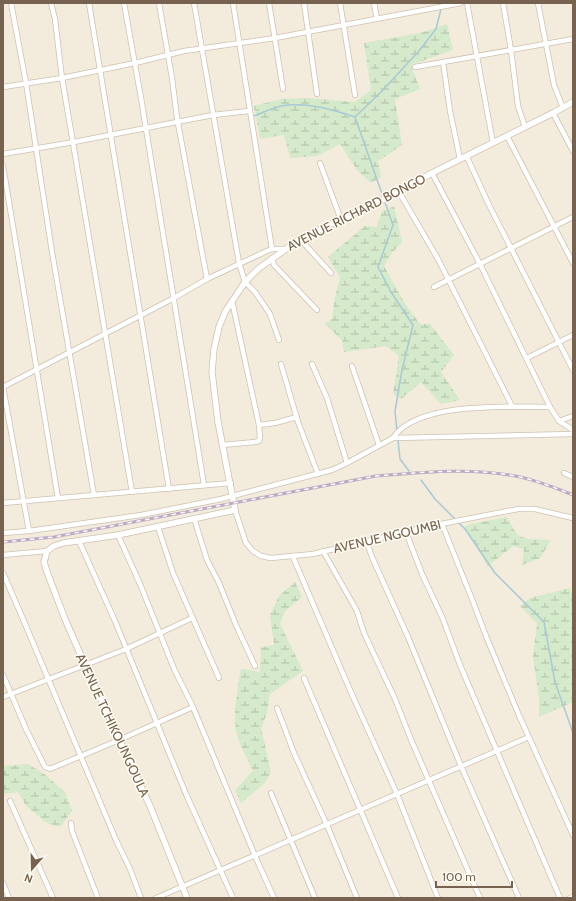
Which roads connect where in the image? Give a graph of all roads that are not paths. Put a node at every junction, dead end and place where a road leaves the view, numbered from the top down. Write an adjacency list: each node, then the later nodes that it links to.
1 (11, 3): 32 (street)
2 (51, 3): 31 (street)
3 (89, 3): 30 (street)
4 (124, 3): 28 (street)
5 (159, 3): 25 (street)
6 (194, 3): 23 (street)
7 (233, 3): 21 (street)
8 (269, 3): 19 (street)
9 (304, 3): 18 (street)
10 (340, 3): 17 (street)
11 (374, 3): 16 (street)
12 (461, 3): 16 (street)
13 (467, 3): 26 (street)
14 (503, 3): 24 (street)
15 (538, 3): 22 (street)
16 (377, 19): 17 (street)
17 (342, 24): 18 (street); 36 (street)
18 (308, 31): 19 (street); 35 (street)
19 (275, 38): 21 (street); 34 (street)
20 (573, 39): 22 (street)
21 (239, 44): 23 (street); 39 (street)
22 (545, 44): 24 (street); 38 (street)
23 (202, 49): 25 (street); 41 (street)
24 (511, 50): 26 (street); 43 (street)
25 (168, 56): 28 (street); 42 (street)
26 (477, 56): 27 (street); 48 (street)
27 (443, 62): 29 (street); 53 (street)
28 (135, 64): 30 (street); 44 (street)
29 (416, 67)
30 (100, 70): 31 (street); 45 (street)
31 (62, 78): 32 (street); 47 (street)
32 (26, 84): 33 (street); 49 (street)
33 (3, 88)
34 (283, 89)
35 (317, 94)
36 (355, 95)
37 (573, 102): 38 (street, AVENUE RICHARD BONGO)
38 (563, 108): 40 (street, AVENUE RICHARD BONGO)
39 (249, 111): 41 (street); 62 (street)
40 (553, 113): 43 (street, AVENUE RICHARD BONGO); 50 (street)
41 (213, 115): 42 (street); 67 (street)
42 (178, 122): 44 (street); 70 (street)
43 (525, 127): 46 (street, AVENUE RICHARD BONGO)
44 (146, 128): 45 (street); 74 (street)
45 (110, 135): 47 (street); 77 (street)
46 (507, 136): 48 (street, AVENUE RICHARD BONGO); 60 (street)
47 (74, 142): 49 (street); 78 (street)
48 (493, 143): 52 (street, AVENUE RICHARD BONGO)
49 (36, 148): 51 (street); 82 (street)
50 (573, 151)
51 (3, 154)
52 (466, 157): 53 (street, AVENUE RICHARD BONGO); 64 (street)
53 (460, 159): 56 (street, AVENUE RICHARD BONGO)
54 (320, 163): 59 (street)
55 (3, 166): 87 (street)
56 (432, 173): 57 (street, AVENUE RICHARD BONGO); 68 (street)
57 (399, 192): 59 (street, AVENUE RICHARD BONGO); 71 (street)
58 (573, 217): 60 (street)
59 (341, 220): 61 (street, AVENUE RICHARD BONGO)
60 (554, 227): 64 (street); 66 (street)
61 (300, 239): 63 (street, AVENUE RICHARD BONGO); 69 (street)
62 (272, 249): 63 (street); 67 (street)
63 (284, 249): 65 (street, AVENUE RICHARD BONGO)
64 (511, 249): 68 (street); 81 (street)
65 (272, 258): 72 (street, AVENUE RICHARD BONGO); 76 (street)
66 (573, 263)
67 (239, 264): 70 (street); 72 (street)
68 (480, 264): 71 (street); 83 (street)
69 (331, 273)
70 (207, 279): 74 (street)
71 (448, 280): 73 (street); 90 (street)
72 (245, 282): 75 (street, AVENUE RICHARD BONGO); 80 (street)
73 (434, 287)
74 (174, 298): 77 (street); 106 (street)
75 (232, 301): 95 (street); 99 (street, AVENUE RICHARD BONGO)
76 (317, 310)
77 (140, 315): 78 (street); 107 (street)
78 (106, 333): 82 (street); 108 (street)
79 (573, 335): 81 (street)
80 (279, 340)
81 (558, 342): 83 (street); 88 (street)
82 (69, 352): 87 (street); 109 (street)
83 (527, 358): 91 (street)
84 (281, 364): 93 (street)
85 (312, 364): 101 (street)
86 (352, 366): 100 (street)
87 (37, 368): 89 (street); 111 (street)
88 (573, 370)
89 (3, 387): 112 (street)
90 (512, 406): 91 (street); 98 (street)
91 (550, 407): 94 (street)
92 (573, 416): 94 (street)
93 (297, 417): 95 (street); 103 (street)
94 (559, 421): 96 (street)
95 (259, 425): 99 (street)
96 (573, 430)
97 (573, 434): 98 (street)
98 (393, 438): 100 (street)
99 (223, 445): 105 (street, AVENUE RICHARD BONGO)
100 (379, 445): 101 (street)
101 (347, 463): 103 (street)
102 (564, 473): 104 (street)
103 (318, 474): 110 (street)
104 (573, 477)
105 (231, 483): 106 (street); 110 (street, AVENUE RICHARD BONGO)
106 (204, 485): 107 (street)
107 (169, 489): 108 (street)
108 (132, 492): 109 (street)
109 (94, 495): 111 (street)
110 (233, 496): 114 (street, AVENUE RICHARD BONGO); 120 (street)
111 (58, 498): 112 (street)
112 (24, 501): 113 (street); 120 (street)
113 (3, 503)
114 (235, 503): 115 (street, AVENUE NGOUMBI)
115 (235, 510): 116 (street); 129 (street, AVENUE NGOUMBI)
116 (194, 518): 119 (street); 135 (street)
117 (573, 518): 118 (street, AVENUE NGOUMBI)
118 (442, 524): 121 (street, AVENUE NGOUMBI); 145 (street)
119 (158, 527): 123 (street); 131 (street)
120 (28, 531): 122 (street)
121 (406, 532): 124 (street, AVENUE NGOUMBI); 147 (street)
122 (3, 533)
123 (118, 536): 125 (street); 132 (street)
124 (366, 540): 127 (street, AVENUE NGOUMBI); 149 (street)
125 (78, 541): 126 (street); 133 (street)
126 (47, 551): 128 (street); 134 (street, AVENUE TCHIKOUNGOULA)
127 (323, 551): 129 (street, AVENUE NGOUMBI); 150 (street)
128 (3, 555)
129 (293, 557): 152 (street)
130 (3, 574): 139 (street)
131 (192, 618): 132 (street); 137 (street)
132 (159, 632): 133 (street); 142 (street)
133 (126, 649): 134 (street); 144 (street)
134 (84, 665): 139 (street); 146 (street, AVENUE TCHIKOUNGOULA)
135 (255, 666)
136 (3, 675): 140 (street)
137 (219, 678)
138 (304, 678): 154 (street)
139 (49, 680): 140 (street); 148 (street)
140 (11, 693): 141 (street); 148 (street)
141 (3, 697)
142 (193, 707): 144 (street); 159 (street)
143 (277, 708): 156 (street)
144 (157, 723): 146 (street); 160 (street)
145 (528, 737): 147 (street); 157 (street)
146 (119, 740): 148 (street); 162 (street, AVENUE TCHIKOUNGOULA)
147 (496, 751): 149 (street); 178 (street)
148 (80, 756): 167 (street)
149 (461, 766): 150 (street); 177 (street)
150 (429, 780): 152 (street); 176 (street)
151 (271, 793): 158 (street)
152 (397, 794): 154 (street); 175 (street)
153 (10, 801): 165 (street)
154 (361, 810): 156 (street); 174 (street)
155 (71, 822): 166 (street)
156 (327, 825): 158 (street); 173 (street)
157 (573, 835)
158 (290, 840): 159 (street); 172 (street)
159 (255, 856): 160 (street); 171 (street)
160 (220, 870): 162 (street); 170 (street)
161 (3, 883): 164 (street)
162 (182, 887): 168 (street); 169 (street, AVENUE TCHIKOUNGOULA)
163 (573, 897): 179 (street)
164 (9, 898)
165 (53, 898)
166 (98, 898)
167 (141, 898)
168 (156, 898)
169 (187, 898)
170 (233, 898)
171 (274, 898)
172 (315, 898)
173 (357, 898)
174 (398, 898)
175 (438, 898)
176 (480, 898)
177 (520, 898)
178 (560, 898)
179 (570, 898)

